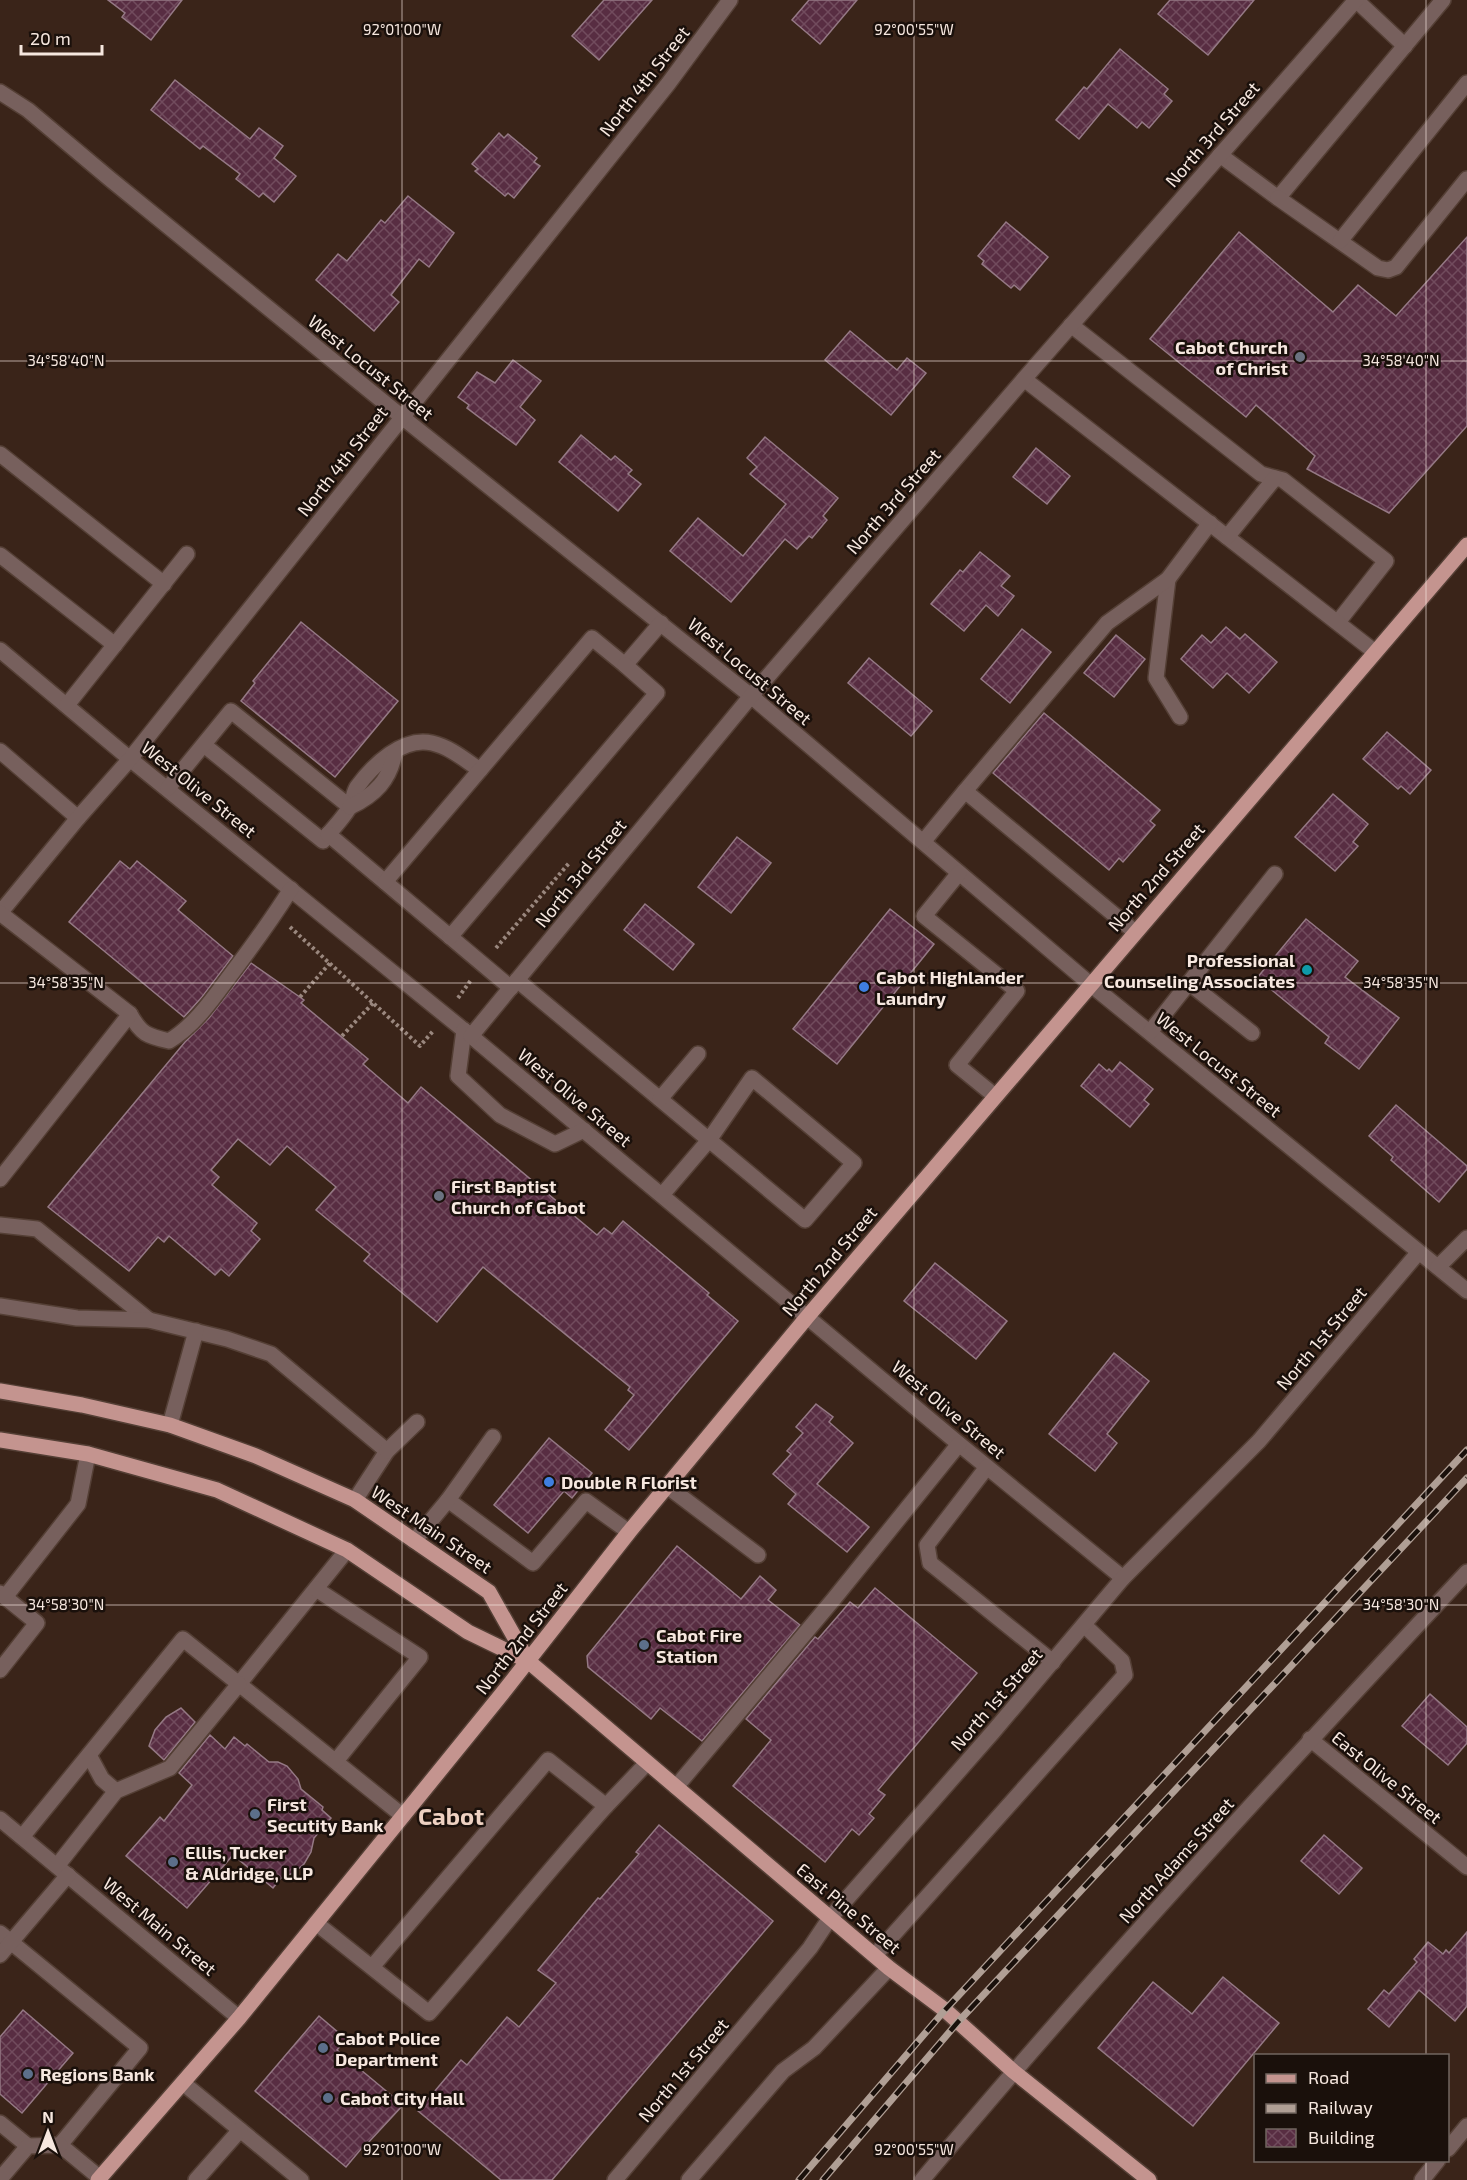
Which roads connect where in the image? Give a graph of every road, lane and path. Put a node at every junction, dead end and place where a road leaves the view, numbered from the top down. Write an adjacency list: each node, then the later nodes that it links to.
1 (730, 0): 13 (street, North 4th Street)
2 (1356, 0): 4 (street); 7 (street, North 3rd Street)
3 (1443, 0): 4 (street)
4 (1405, 46): 9 (street)
5 (1467, 83): 10 (street)
6 (0, 92): 13 (street, West Locust Street)
7 (1220, 155): 9 (street); 11 (street, North 3rd Street)
8 (1467, 180): 10 (street)
9 (1278, 198): 10 (street)
10 (1340, 241)
11 (1071, 325): 12 (street, North 3rd Street); 15 (street)
12 (1024, 379): 16 (street); 29 (street, North 3rd Street)
13 (402, 417): 24 (street, West Locust Street); 34 (street, North 4th Street)
14 (0, 454): 22 (street)
15 (1275, 478): 17 (street); 23 (street)
16 (1210, 523): 17 (street); 21 (street)
17 (1227, 537): 23 (street)
18 (1467, 545): 27 (main road, North 2nd Street)
19 (188, 554): 22 (street)
20 (0, 555): 25 (street)
21 (1168, 579): 31 (street); 37 (street)
22 (164, 584): 25 (street)
23 (1338, 622): 27 (street)
24 (661, 623): 28 (street); 29 (street, West Locust Street)
25 (115, 645): 30 (street)
26 (0, 650): 30 (street, West Olive Street)
27 (1375, 652): 48 (main road, North 2nd Street)
28 (625, 665): 35 (street); 49 (street)
29 (751, 696): 41 (street, West Locust Street); 53 (street, North 3rd Street)
30 (67, 705): 34 (street, West Olive Street)
31 (1180, 717)
32 (204, 745): 36 (street); 38 (street); 40 (street)
33 (0, 751): 39 (street)
34 (130, 759): 36 (street, West Olive Street); 39 (street, North 4th Street)
35 (480, 770): 38 (street); 45 (street)
36 (168, 788): 46 (street, West Olive Street)
37 (965, 791): 41 (street); 48 (street)
38 (350, 807): 40 (street)
39 (78, 818): 47 (street, North 4th Street)
40 (328, 834): 45 (street)
41 (922, 842): 43 (street, West Locust Street)
42 (570, 862): 51 (path)
43 (959, 873): 54 (street, West Locust Street); 63 (street)
44 (1275, 874): 52 (street)
45 (385, 882): 49 (street)
46 (291, 889): 57 (street); 59 (street, West Olive Street)
47 (0, 913): 57 (street)
48 (1135, 932): 54 (main road, North 2nd Street)
49 (450, 937): 51 (street)
50 (330, 963): 55 (path)
51 (483, 964): 53 (street)
52 (1189, 983): 58 (street); 60 (street)
53 (514, 984): 59 (street, North 3rd Street); 64 (street)
54 (1090, 984): 58 (street, West Locust Street); 63 (main road, North 2nd Street)
55 (300, 997)
56 (373, 1003): 61 (path)
57 (130, 1014): 67 (street)
58 (1150, 1032): 71 (street, West Locust Street)
59 (467, 1033): 65 (street, West Olive Street); 65 (street)
60 (1252, 1033)
61 (342, 1036)
62 (698, 1054): 64 (street)
63 (995, 1096): 75 (main road, North 2nd Street)
64 (660, 1099): 66 (street)
65 (584, 1130): 68 (street, West Olive Street)
66 (709, 1140): 66 (street); 68 (street)
67 (0, 1179)
68 (662, 1195): 75 (street, West Olive Street)
69 (0, 1225): 76 (street)
70 (1467, 1238): 72 (street)
71 (1418, 1253): 72 (street, West Locust Street); 95 (street, North 1st Street)
72 (1438, 1267): 73 (street, West Locust Street)
73 (1467, 1292)
74 (0, 1306): 76 (street)
75 (808, 1316): 83 (street, West Olive Street); 87 (main road, North 2nd Street)
76 (149, 1320): 77 (street)
77 (196, 1331): 80 (street); 84 (street)
78 (0, 1391): 80 (main road, West Main Street)
79 (417, 1422): 84 (street)
80 (170, 1425): 88 (main road, West Main Street)
81 (493, 1437): 89 (street)
82 (0, 1440): 85 (main road)
83 (959, 1444): 86 (street, West Olive Street); 107 (street)
84 (387, 1451): 88 (street)
85 (88, 1454): 92 (main road); 97 (street)
86 (987, 1467): 95 (street, West Olive Street); 100 (street)
87 (667, 1486): 90 (main road, North 2nd Street); 93 (street)
88 (355, 1500): 91 (main road, West Main Street)
89 (448, 1500): 90 (street); 91 (street)
90 (629, 1532): 99 (main road, North 2nd Street)
91 (414, 1541): 99 (main road, West Main Street)
92 (347, 1550): 96 (street); 99 (main road)
93 (758, 1555)
94 (1467, 1572): 103 (street, North Adams Street)
95 (1124, 1578): 98 (street, North 1st Street)
96 (316, 1589): 102 (street); 105 (street)
97 (2, 1595): 101 (street)
98 (1084, 1625): 100 (street, North 1st Street); 118 (street)
99 (528, 1661): 106 (main road, East Pine Street); 110 (main road, North 2nd Street)
100 (1053, 1662): 115 (street, North 1st Street)
101 (0, 1670)
102 (239, 1684): 104 (street); 105 (street); 108 (street)
103 (1310, 1739): 113 (street, East Olive Street); 123 (street, North Adams Street)
104 (89, 1755): 108 (street); 112 (street)
105 (336, 1761): 110 (street)
106 (647, 1763): 107 (main road, East Pine Street); 109 (street)
107 (676, 1787): 115 (main road, East Pine Street)
108 (116, 1791): 114 (street)
109 (606, 1806): 120 (street); 120 (street)
110 (403, 1816): 116 (main road, North 2nd Street)
111 (0, 1819): 112 (street, West Main Street)
112 (22, 1837): 114 (street, West Main Street)
113 (1467, 1867)
114 (63, 1870): 117 (street); 122 (street, West Main Street)
115 (830, 1918): 118 (main road, East Pine Street); 136 (street, North 1st Street)
116 (316, 1923): 120 (street); 122 (main road, North 2nd Street)
117 (6, 1937): 119 (street); 128 (street)
118 (876, 1954): 121 (main road, East Pine Street)
119 (0, 1955)
120 (372, 1967)
121 (889, 1968): 123 (main road, East Pine Street); 137 (street)
122 (239, 2018): 124 (main road, North 2nd Street)
123 (1013, 2071): 138 (street, North Adams Street); 139 (main road, East Pine Street)
124 (183, 2083): 127 (street); 133 (main road, North 2nd Street)
125 (0, 2123): 129 (street)
126 (1467, 2126): 130 (street)
127 (240, 2130): 134 (street); 135 (street)
128 (60, 2145): 129 (street); 133 (street)
129 (28, 2146): 132 (street)
130 (1449, 2148)
131 (1436, 2162): 140 (street)
132 (0, 2179)
133 (99, 2179)
134 (196, 2180)
135 (301, 2180)
136 (615, 2180)
137 (689, 2180)
138 (922, 2180)
139 (1149, 2180)
140 (1422, 2180)

